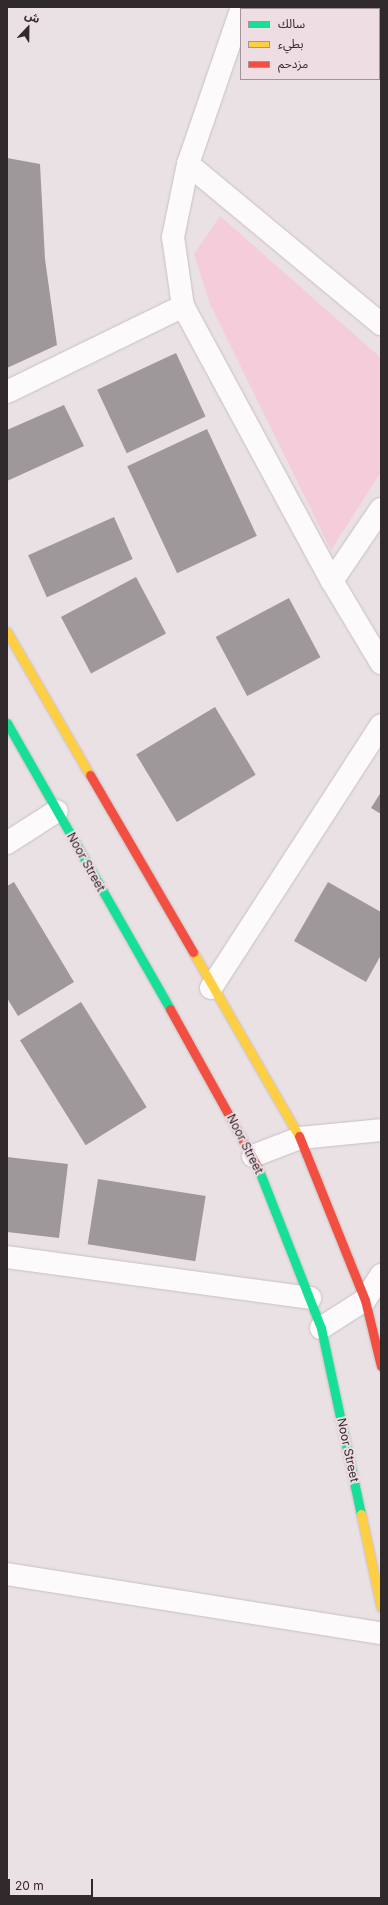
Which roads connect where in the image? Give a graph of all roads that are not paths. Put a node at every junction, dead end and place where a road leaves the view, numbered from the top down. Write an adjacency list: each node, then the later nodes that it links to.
1 (240, 12): 2 (street)
2 (188, 164): 3 (street); 4 (street)
3 (183, 306): 5 (street); 7 (street)
4 (381, 324)
5 (7, 392)
6 (381, 509): 7 (street)
7 (332, 581): 9 (street)
8 (7, 632): 14 (main road)
9 (381, 662)
10 (7, 723): 12 (main road, Noor Street)
11 (381, 725): 14 (street)
12 (57, 811): 13 (street); 17 (main road, Noor Street)
13 (7, 843)
14 (211, 988): 16 (main road)
15 (381, 1130): 16 (street)
16 (300, 1138): 17 (street); 21 (main road)
17 (253, 1156): 20 (main road, Noor Street)
18 (7, 1257): 20 (street)
19 (381, 1275): 21 (street)
20 (310, 1298): 22 (main road, Noor Street)
21 (365, 1300): 22 (street); 23 (main road)
22 (321, 1328): 25 (main road, Noor Street)
23 (381, 1366)
24 (7, 1574): 26 (street)
25 (381, 1607)
26 (381, 1633)

